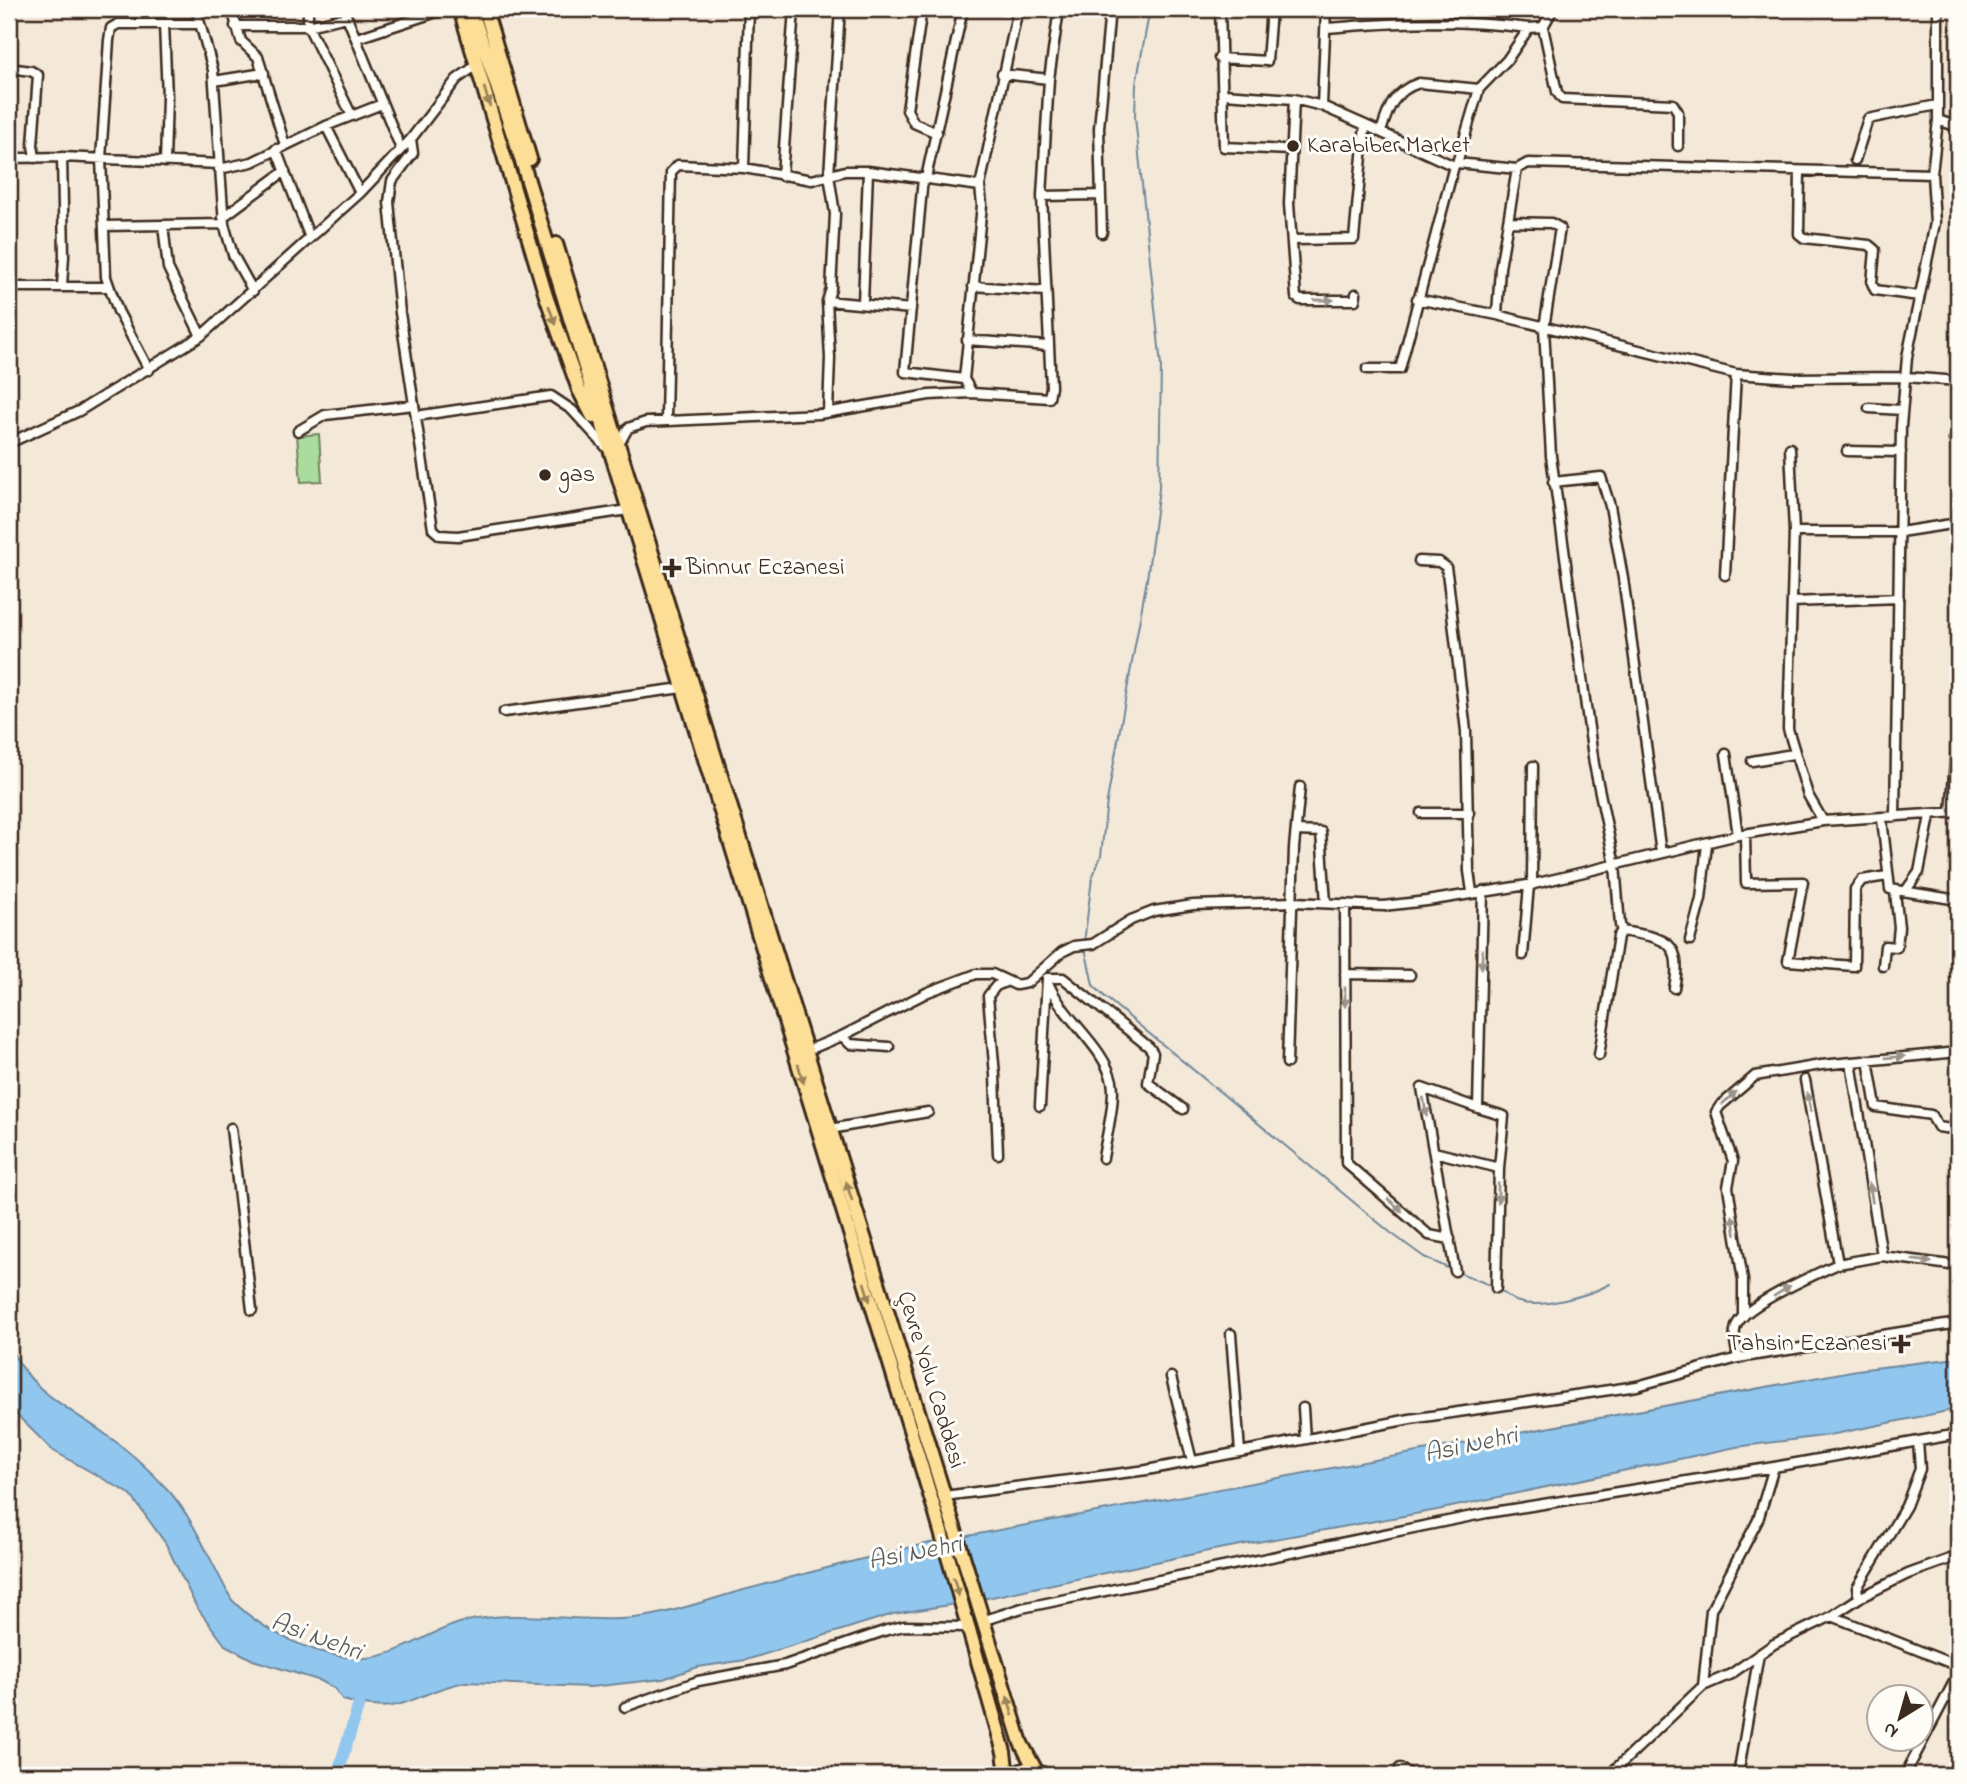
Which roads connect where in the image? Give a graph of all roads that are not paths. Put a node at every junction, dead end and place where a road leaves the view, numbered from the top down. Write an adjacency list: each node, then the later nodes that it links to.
1 (196, 9): 22 (street)
2 (232, 9): 23 (street)
3 (308, 9): 24 (street)
4 (446, 9): 28 (street)
5 (460, 9): 30 (highway)
6 (471, 9): 94 (highway)
7 (485, 9): 94 (highway)
8 (749, 9): 63 (street)
9 (793, 9): 70 (street)
10 (840, 9): 69 (street)
11 (922, 9): 48 (street)
12 (963, 9): 48 (street)
13 (1018, 9): 33 (street)
14 (1059, 9): 34 (street)
15 (1110, 9): 74 (street)
16 (1220, 9): 29 (street)
17 (1271, 9): 29 (street)
18 (1326, 9): 26 (street)
19 (1553, 9): 25 (street)
20 (1937, 9): 40 (street)
21 (164, 24): 22 (street); 58 (street); 60 (street)
22 (198, 24): 35 (street)
23 (235, 26): 24 (street); 32 (street)
24 (308, 26): 28 (street); 42 (street)
25 (1544, 27): 27 (street); 51 (street)
26 (1327, 28): 27 (street); 41 (street)
27 (1529, 28): 36 (street)
28 (357, 38): 39 (street)
29 (1219, 58): 37 (street)
30 (477, 65): 49 (street); 116 (highway, one-way to 116)
31 (9, 68): 57 (street)
32 (264, 73): 35 (street); 50 (street)
33 (1002, 74): 34 (street); 72 (street)
34 (1049, 79): 75 (street)
35 (214, 81): 62 (street)
36 (1479, 89): 47 (street); 61 (street)
37 (1224, 94): 38 (street); 54 (street)
38 (1294, 99): 41 (street); 54 (street)
39 (382, 104): 42 (street); 53 (street)
40 (1937, 105): 43 (street); 59 (street)
41 (1322, 106): 44 (street)
42 (352, 116): 45 (street)
43 (1938, 120): 46 (street); 68 (street)
44 (1365, 125): 47 (street); 82 (street)
45 (326, 126): 50 (street); 73 (street)
46 (1958, 127)
47 (1381, 132): 61 (street)
48 (937, 133): 71 (street)
49 (411, 139): 53 (street); 108 (street)
50 (285, 145): 52 (street)
51 (1678, 146)
52 (276, 149): 62 (street); 65 (street)
53 (401, 149): 73 (street)
54 (1290, 150): 82 (street)
55 (62, 157): 57 (street); 58 (street); 83 (street)
56 (9, 158): 57 (street)
57 (35, 158)
58 (101, 159): 60 (street); 79 (street)
59 (1855, 160)
60 (164, 162): 62 (street)
61 (1456, 164): 64 (street); 91 (street)
62 (219, 167): 76 (street)
63 (744, 168): 70 (street); 113 (street)
64 (1517, 169): 67 (street); 77 (street)
65 (285, 171): 76 (street); 81 (street)
66 (868, 171): 69 (street); 71 (street); 93 (street)
67 (1800, 171): 68 (street); 90 (street)
68 (1932, 174): 90 (street)
69 (829, 175): 70 (street); 92 (street)
70 (782, 176)
71 (925, 178): 72 (street); 95 (street)
72 (980, 186): 84 (street)
73 (360, 193): 81 (street)
74 (1100, 195): 75 (street); 80 (street)
75 (1042, 196): 88 (street)
76 (223, 220): 78 (street); 87 (street)
77 (1510, 222): 96 (street); 97 (street)
78 (163, 225): 79 (street); 98 (street)
79 (104, 226): 86 (street)
80 (1102, 233)
81 (310, 238): 87 (street)
82 (1293, 240): 89 (street, one-way to 89)
83 (62, 285): 85 (street); 86 (street)
84 (973, 286): 88 (street); 99 (street)
85 (9, 287)
86 (107, 287): 102 (street)
87 (253, 291): 98 (street)
88 (1045, 291): 100 (street)
89 (1356, 294)
90 (1919, 296): 104 (street)
91 (1417, 299): 96 (street); 101 (street)
92 (827, 301): 93 (street); 111 (street)
93 (863, 303): 95 (street)
94 (570, 305): 116 (highway)
95 (911, 309): 105 (street)
96 (1497, 315): 97 (street)
97 (1544, 328): 103 (street); 120 (street)
98 (201, 336): 102 (street)
99 (967, 340): 100 (street); 105 (street)
100 (1048, 346): 107 (street)
101 (1367, 369)
102 (149, 370): 115 (street)
103 (1736, 374): 104 (street); 126 (street)
104 (1906, 377): 106 (street); 110 (street)
105 (964, 379): 107 (street)
106 (1958, 381)
107 (972, 393): 111 (street)
108 (414, 405): 112 (street); 114 (street)
109 (1869, 408): 110 (street)
110 (1902, 410): 119 (street)
111 (828, 412): 113 (street)
112 (416, 416): 116 (street); 121 (street)
113 (666, 420): 116 (street)
114 (298, 431)
115 (9, 443)
116 (613, 448): 121 (highway); 170 (highway)
117 (1790, 448): 123 (street)
118 (1847, 451): 119 (street)
119 (1901, 452): 124 (street)
120 (1553, 482): 148 (street); 149 (street)
121 (628, 510): 129 (highway)
122 (1958, 523): 124 (street)
123 (1794, 532): 124 (street); 128 (street)
124 (1900, 532): 127 (street)
125 (1419, 561): 140 (street)
126 (1725, 575)
127 (1899, 598): 128 (street); 142 (street)
128 (1792, 602): 134 (street)
129 (682, 688): 130 (street); 170 (highway)
130 (504, 712)
131 (1958, 722): 132 (street)
132 (1958, 731): 138 (street)
133 (1726, 754): 146 (street)
134 (1793, 754): 135 (street); 144 (street)
135 (1752, 761)
136 (1533, 766): 151 (street)
137 (1300, 787): 145 (street)
138 (1955, 812): 141 (street)
139 (1421, 813): 140 (street)
140 (1469, 813): 155 (street)
141 (1930, 816): 142 (street); 152 (street)
142 (1895, 817): 143 (street)
143 (1882, 819): 144 (street); 150 (street)
144 (1823, 821): 146 (street)
145 (1296, 831): 157 (street); 158 (street)
146 (1742, 834): 147 (street); 150 (street)
147 (1707, 844): 148 (street); 161 (street)
148 (1661, 853): 149 (street)
149 (1615, 864): 151 (street); 160 (street)
150 (1886, 876): 154 (street)
151 (1530, 885): 153 (street); 162 (street)
152 (1908, 890): 154 (street); 156 (street)
153 (1483, 891): 155 (street); 181 (street, one-way to 181)
154 (1895, 891): 163 (street)
155 (1472, 892): 159 (street)
156 (1958, 900)
157 (1294, 902): 158 (street); 164 (street); 178 (street)
158 (1325, 903): 159 (street)
159 (1345, 904): 165 (street)
160 (1622, 930): 169 (street); 175 (street)
161 (1690, 940)
162 (1523, 955)
163 (1883, 966)
164 (1043, 968): 167 (street); 168 (street)
165 (1345, 974): 166 (street); 191 (street, one-way to 191)
166 (1410, 975)
167 (1047, 978): 180 (street); 182 (street); 189 (street)
168 (1005, 982): 171 (street); 188 (street)
169 (1674, 988)
170 (785, 1006): 173 (highway, Çevre Yolu Caddesi); 210 (highway, Çevre Yolu Caddesi, one-way to 210)
171 (842, 1036): 172 (street); 173 (street)
172 (888, 1047)
173 (806, 1051): 185 (highway, Çevre Yolu Caddesi)
174 (1958, 1052): 176 (street, one-way to 174)
175 (1599, 1055)
176 (1868, 1060): 177 (street); 186 (street)
177 (1851, 1062): 192 (street, one-way to 177); 198 (street, one-way to 177)
178 (1287, 1063)
179 (1805, 1080): 193 (street, one-way to 179)
180 (1040, 1106)
181 (1478, 1108): 187 (street, one-way to 187); 190 (street)
182 (1183, 1109)
183 (928, 1112): 185 (street)
184 (231, 1128): 197 (street)
185 (830, 1129): 210 (highway, Çevre Yolu Caddesi, one-way to 185)
186 (1958, 1130)
187 (1434, 1152): 190 (street); 191 (street)
188 (998, 1154)
189 (1103, 1158)
190 (1499, 1168): 196 (street, one-way to 196)
191 (1450, 1240): 195 (street)
192 (1882, 1256): 193 (street); 194 (street, one-way to 194)
193 (1838, 1264): 198 (street, one-way to 193)
194 (1958, 1266)
195 (1455, 1271)
196 (1496, 1287)
197 (252, 1310)
198 (1743, 1317): 201 (street)
199 (1958, 1323): 201 (street)
200 (1231, 1334): 207 (street)
201 (1738, 1358): 205 (street)
202 (1171, 1377): 208 (street)
203 (1303, 1408): 205 (street)
204 (1958, 1434): 206 (street)
205 (1306, 1439): 207 (street)
206 (1918, 1441): 209 (street); 212 (street)
207 (1241, 1452): 208 (street)
208 (1192, 1461): 210 (street)
209 (1774, 1466): 213 (street); 219 (street)
210 (942, 1505): 213 (highway, Çevre Yolu Caddesi); 215 (highway, Çevre Yolu Caddesi, one-way to 215)
211 (1958, 1556): 212 (street)
212 (1859, 1598): 214 (street)
213 (984, 1616): 224 (highway, Çevre Yolu Caddesi, one-way to 213)
214 (1832, 1616): 216 (street); 217 (street)
215 (965, 1621): 222 (street); 225 (highway, Çevre Yolu Caddesi)
216 (1759, 1654): 219 (street); 228 (street)
217 (1958, 1666)
218 (1958, 1674): 220 (street)
219 (1703, 1686): 227 (street)
220 (1946, 1697): 221 (street); 229 (street)
221 (1958, 1700)
222 (625, 1707)
223 (1400, 1768): 226 (street)
224 (1040, 1772): 225 (highway, Çevre Yolu Caddesi)
225 (1009, 1775)
226 (1411, 1775)
227 (1609, 1775)
228 (1738, 1775)
229 (1905, 1775)

